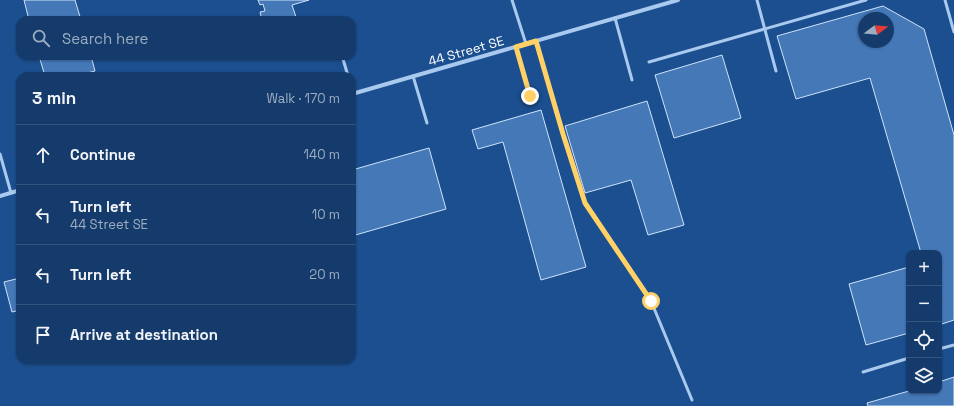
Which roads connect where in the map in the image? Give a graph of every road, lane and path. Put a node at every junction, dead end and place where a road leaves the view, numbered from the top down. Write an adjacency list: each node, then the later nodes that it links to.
1 (512, 0): 10 (lane)
2 (678, 0): 6 (street, 44 Street SE)
3 (757, 0): 7 (lane)
4 (866, 0): 7 (lane)
5 (945, 0): 8 (lane)
6 (615, 18): 9 (street, 44 Street SE); 17 (lane)
7 (765, 29): 13 (lane); 14 (lane)
8 (954, 32)
9 (536, 41): 10 (street, 44 Street SE); 29 (lane)
10 (526, 44): 11 (street, 44 Street SE)
11 (516, 47): 16 (street, 44 Street SE); 19 (lane)
12 (343, 60): 15 (lane)
13 (649, 62)
14 (776, 71)
15 (347, 72)
16 (413, 76): 18 (street, 44 Street SE); 20 (lane)
17 (632, 80)
18 (356, 93)
19 (530, 96)
20 (427, 123)
21 (0, 154): 23 (lane)
22 (16, 191): 23 (street)
23 (11, 193): 24 (street)
24 (0, 196)
25 (954, 345): 26 (lane)
26 (942, 348)
27 (906, 359): 28 (lane)
28 (863, 372)
29 (692, 400)

